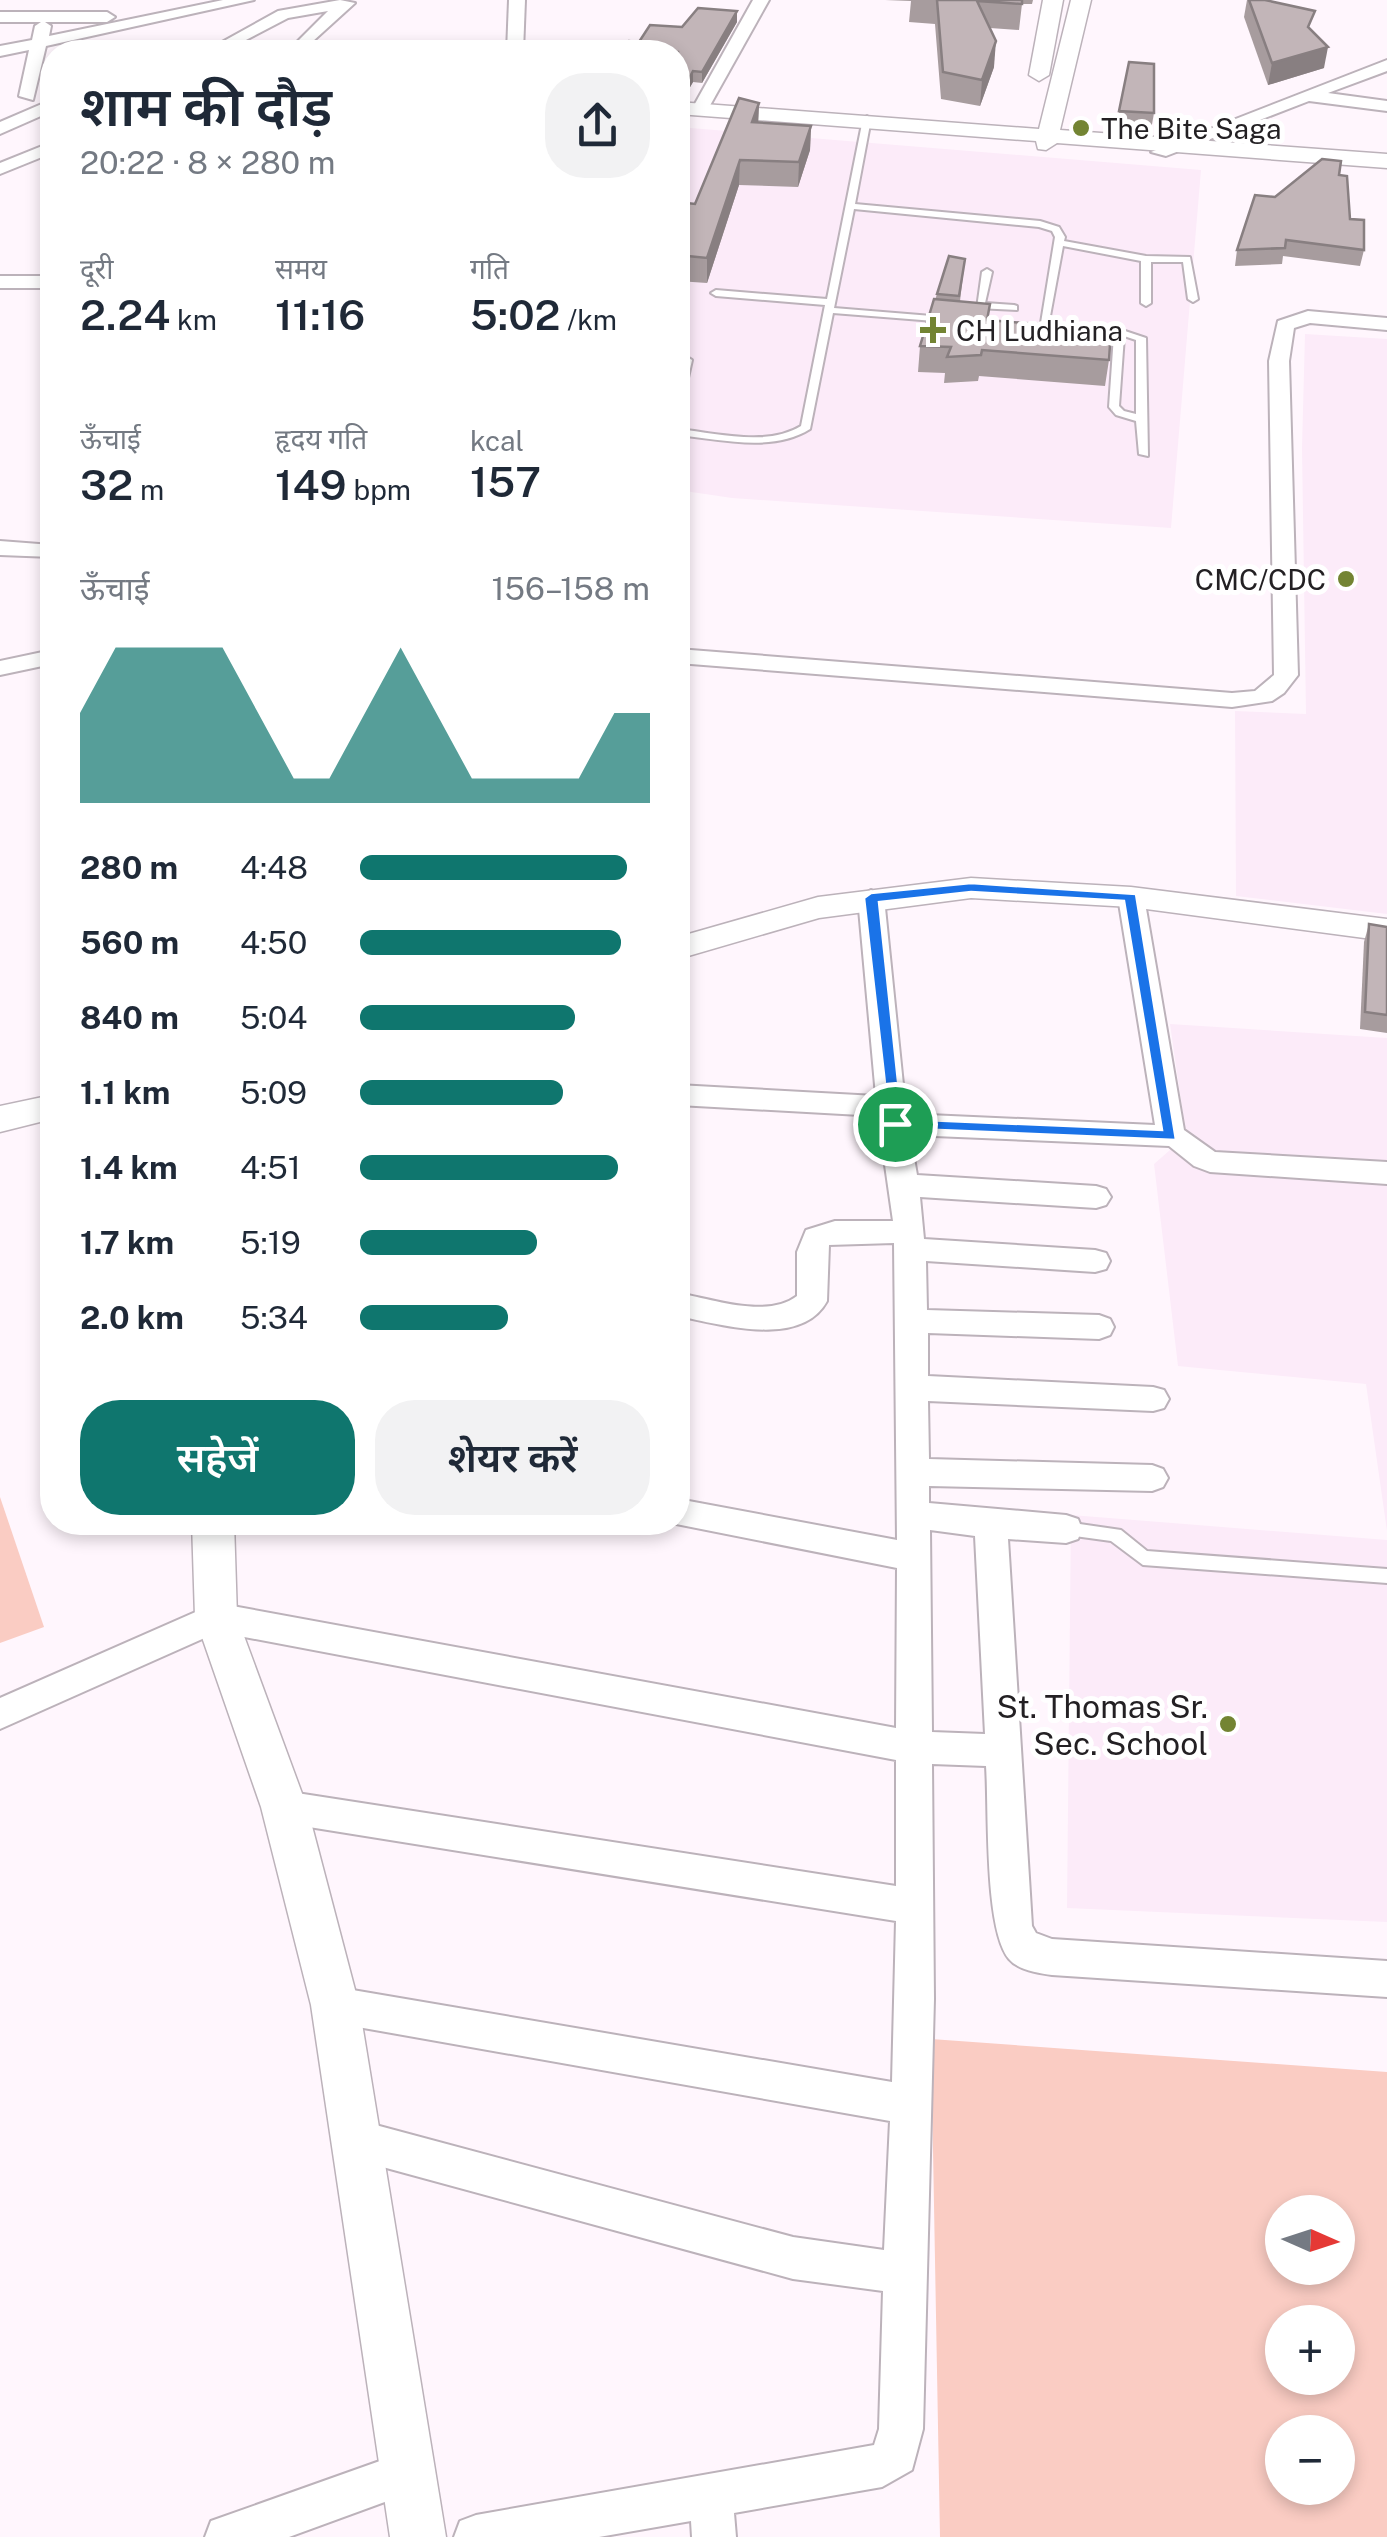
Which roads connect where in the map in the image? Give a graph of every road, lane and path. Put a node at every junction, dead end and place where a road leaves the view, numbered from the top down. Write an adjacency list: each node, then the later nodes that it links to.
1 (53, 0): 9 (street)
2 (246, 0): 10 (street)
3 (517, 0): 15 (street)
4 (761, 0): 24 (street)
5 (1081, 0): 11 (street)
6 (348, 2): 13 (street); 14 (street)
7 (1051, 10): 11 (street); 28 (street)
8 (0, 17): 9 (street)
9 (46, 17): 10 (street); 17 (street)
10 (155, 18): 12 (street)
11 (1076, 23): 28 (street)
12 (54, 40)
13 (235, 40)
14 (305, 40)
15 (515, 40)
16 (40, 43): 17 (street)
17 (36, 44): 18 (street); 21 (street)
18 (0, 51)
19 (1387, 65): 20 (street)
20 (1300, 95): 22 (street); 29 (street)
21 (40, 104)
22 (1387, 106)
23 (690, 108): 24 (street)
24 (702, 109): 26 (street)
25 (40, 110): 27 (street)
26 (865, 124): 28 (street); 35 (lane)
27 (4, 126)
28 (1036, 127): 29 (street); 31 (street)
29 (1184, 144): 31 (street); 32 (street)
30 (40, 152): 33 (street)
31 (1160, 152): 34 (street)
32 (1387, 161)
33 (0, 169)
34 (1387, 172)
35 (850, 206): 36 (lane); 44 (lane)
36 (1059, 242): 37 (lane); 51 (lane)
37 (1146, 259): 42 (lane); 43 (lane)
38 (986, 272): 45 (lane)
39 (0, 282): 40 (street)
40 (40, 282)
41 (716, 294): 44 (lane)
42 (1193, 299)
43 (1146, 303)
44 (830, 306): 47 (lane); 56 (lane)
45 (980, 306): 46 (lane); 48 (lane)
46 (1014, 308)
47 (956, 321)
48 (974, 323)
49 (1387, 324): 61 (street)
50 (1026, 326): 51 (lane)
51 (1043, 327): 52 (lane)
52 (1058, 329)
53 (1074, 330): 54 (lane)
54 (1119, 332): 55 (lane); 55 (lane)
55 (1141, 419): 57 (lane)
56 (690, 433)
57 (1144, 454)
58 (0, 548): 59 (street)
59 (40, 550)
60 (40, 656): 62 (street)
61 (690, 657)
62 (2, 664)
63 (1131, 897): 64 (street); 65 (street); 71 (street)
64 (871, 898): 66 (street); 69 (street)
65 (1387, 930)
66 (690, 945)
67 (690, 1096): 69 (street)
68 (40, 1110): 70 (street)
69 (893, 1116): 71 (street); 73 (street)
70 (0, 1119)
71 (1171, 1136): 72 (street)
72 (1387, 1172)
73 (904, 1185): 74 (street); 75 (street)
74 (1096, 1197)
75 (909, 1240): 76 (street); 77 (street); 78 (street)
76 (1095, 1261)
77 (690, 1306)
78 (912, 1321): 79 (street); 80 (street)
79 (1099, 1327)
80 (912, 1388): 81 (street); 82 (street)
81 (1153, 1399)
82 (912, 1472): 83 (street); 84 (street)
83 (1152, 1478)
84 (912, 1514): 86 (street); 89 (street)
85 (690, 1515): 89 (street)
86 (991, 1524): 87 (street); 94 (street)
87 (1066, 1528): 90 (lane)
88 (213, 1535): 91 (street)
89 (912, 1557): 93 (street)
90 (1387, 1576)
91 (216, 1616): 92 (street); 93 (street); 95 (street)
92 (0, 1714)
93 (913, 1747): 94 (street); 96 (street)
94 (1002, 1751): 97 (street)
95 (284, 1807): 96 (street); 98 (street)
96 (913, 1906): 99 (street)
97 (1387, 1979)
98 (335, 2006): 99 (street); 100 (street)
99 (911, 2105): 101 (street)
100 (357, 2140): 101 (street); 102 (street)
101 (904, 2273): 103 (street)
102 (408, 2473): 104 (street); 105 (street)
103 (712, 2516): 106 (street)
104 (227, 2537)
105 (418, 2537)
106 (476, 2537)

